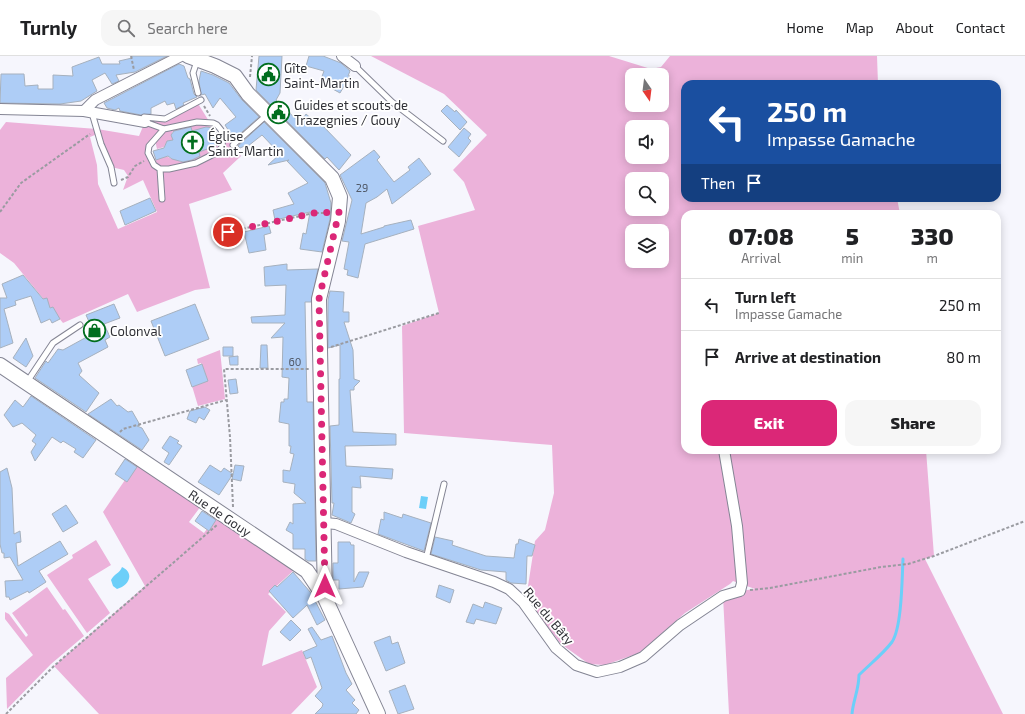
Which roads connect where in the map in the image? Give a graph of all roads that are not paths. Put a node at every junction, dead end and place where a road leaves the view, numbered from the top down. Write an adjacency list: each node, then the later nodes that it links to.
1 (181, 56): 8 (street)
2 (342, 56): 4 (street)
3 (196, 57): 5 (lane); 9 (street)
4 (355, 66): 12 (lane)
5 (198, 93)
6 (201, 100): 10 (lane)
7 (0, 109): 8 (street)
8 (88, 112): 10 (street); 15 (lane)
9 (268, 114): 13 (lane); 22 (street)
10 (143, 122): 11 (lane)
11 (164, 129): 14 (lane); 14 (lane)
12 (443, 142)
13 (233, 145)
14 (160, 169): 16 (lane)
15 (114, 182)
16 (162, 199)
17 (80, 325): 19 (lane)
18 (0, 365): 19 (street, Rue de Gouy)
19 (27, 383): 24 (street, Rue de Gouy)
20 (725, 454): 23 (street, Rue du Bâty)
21 (444, 484): 23 (lane)
22 (325, 523): 23 (street, Rue du Bâty); 24 (street)
23 (426, 559)
24 (325, 598): 25 (street, Rue de Gouy)
25 (378, 714)

